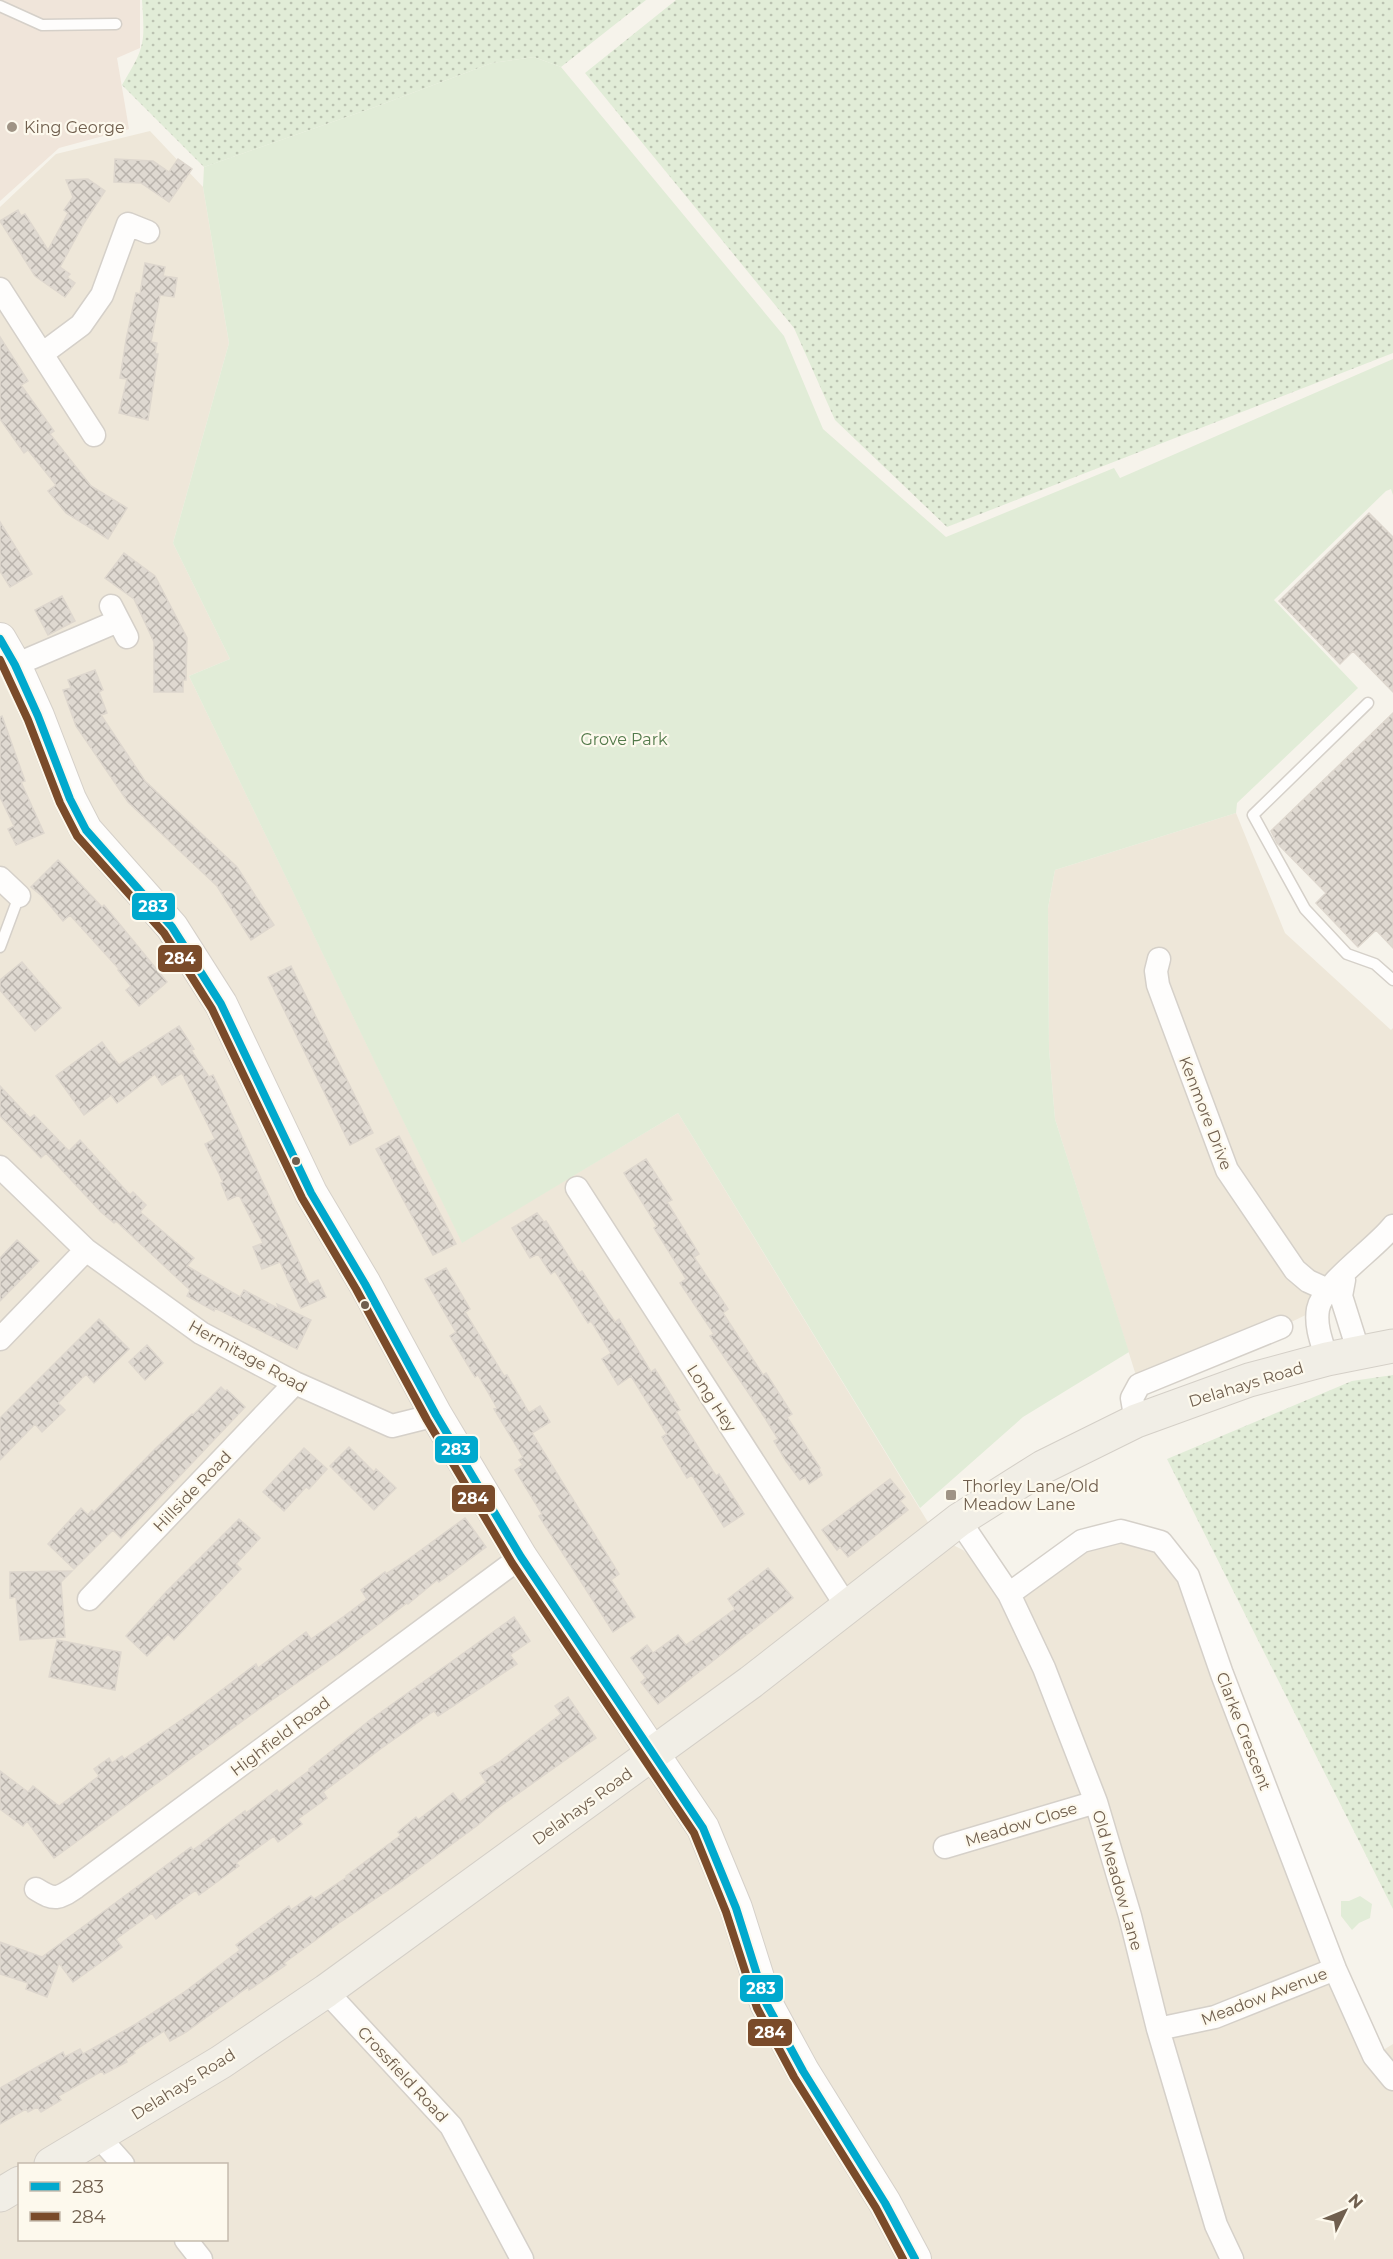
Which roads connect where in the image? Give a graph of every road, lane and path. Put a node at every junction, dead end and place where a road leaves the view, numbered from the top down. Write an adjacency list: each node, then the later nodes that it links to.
1 (0, 6): 2 (lane)
2 (116, 24)
3 (148, 232): 5 (street)
4 (0, 289): 5 (street)
5 (42, 354): 6 (street)
6 (94, 435)
7 (119, 622): 8 (street)
8 (7, 652): 26 (street)
9 (1368, 703): 14 (lane)
10 (0, 878): 11 (street)
11 (19, 896): 12 (lane)
12 (0, 947)
13 (1159, 959): 19 (street, Kenmore Drive)
14 (1393, 980)
15 (0, 1167): 18 (street, Hermitage Road)
16 (577, 1188): 32 (street, Long Hey)
17 (1393, 1226): 19 (street)
18 (86, 1250): 21 (street); 25 (street, Hermitage Road)
19 (1334, 1293): 23 (street); 24 (street)
20 (1281, 1327): 27 (street, Delahays Road)
21 (0, 1339)
22 (1393, 1346): 23 (main road, Delahays Road)
23 (1359, 1353): 24 (main road, Delahays Road)
24 (1327, 1359): 27 (main road, Delahays Road)
25 (295, 1383): 26 (street, Hermitage Road); 31 (street, Hillside Road)
26 (436, 1415): 29 (street)
27 (1136, 1421): 28 (main road, Delahays Road)
28 (959, 1520): 30 (street, Old Meadow Lane); 32 (main road, Delahays Road)
29 (520, 1557): 33 (street); 36 (street, Highfield Road)
30 (1009, 1594): 34 (street, Old Meadow Lane); 37 (street, Clarke Crescent)
31 (89, 1599)
32 (847, 1607): 33 (main road, Delahays Road)
33 (653, 1754): 38 (main road, Delahays Road); 49 (street)
34 (1096, 1802): 35 (street, Meadow Close); 39 (street, Old Meadow Lane)
35 (945, 1847)
36 (36, 1889)
37 (1335, 1969): 39 (street, Meadow Avenue); 40 (street, Clarke Crescent)
38 (326, 1991): 41 (main road, Delahays Road); 48 (street, Crossfield Road)
39 (1158, 2029): 50 (street, Old Meadow Lane)
40 (1393, 2079)
41 (98, 2136): 42 (main road, Delahays Road); 43 (street)
42 (53, 2163)
43 (122, 2163)
44 (18, 2185): 45 (main road)
45 (0, 2195)
46 (187, 2241): 47 (street)
47 (201, 2259)
48 (522, 2259)
49 (915, 2259)
50 (1232, 2259)

